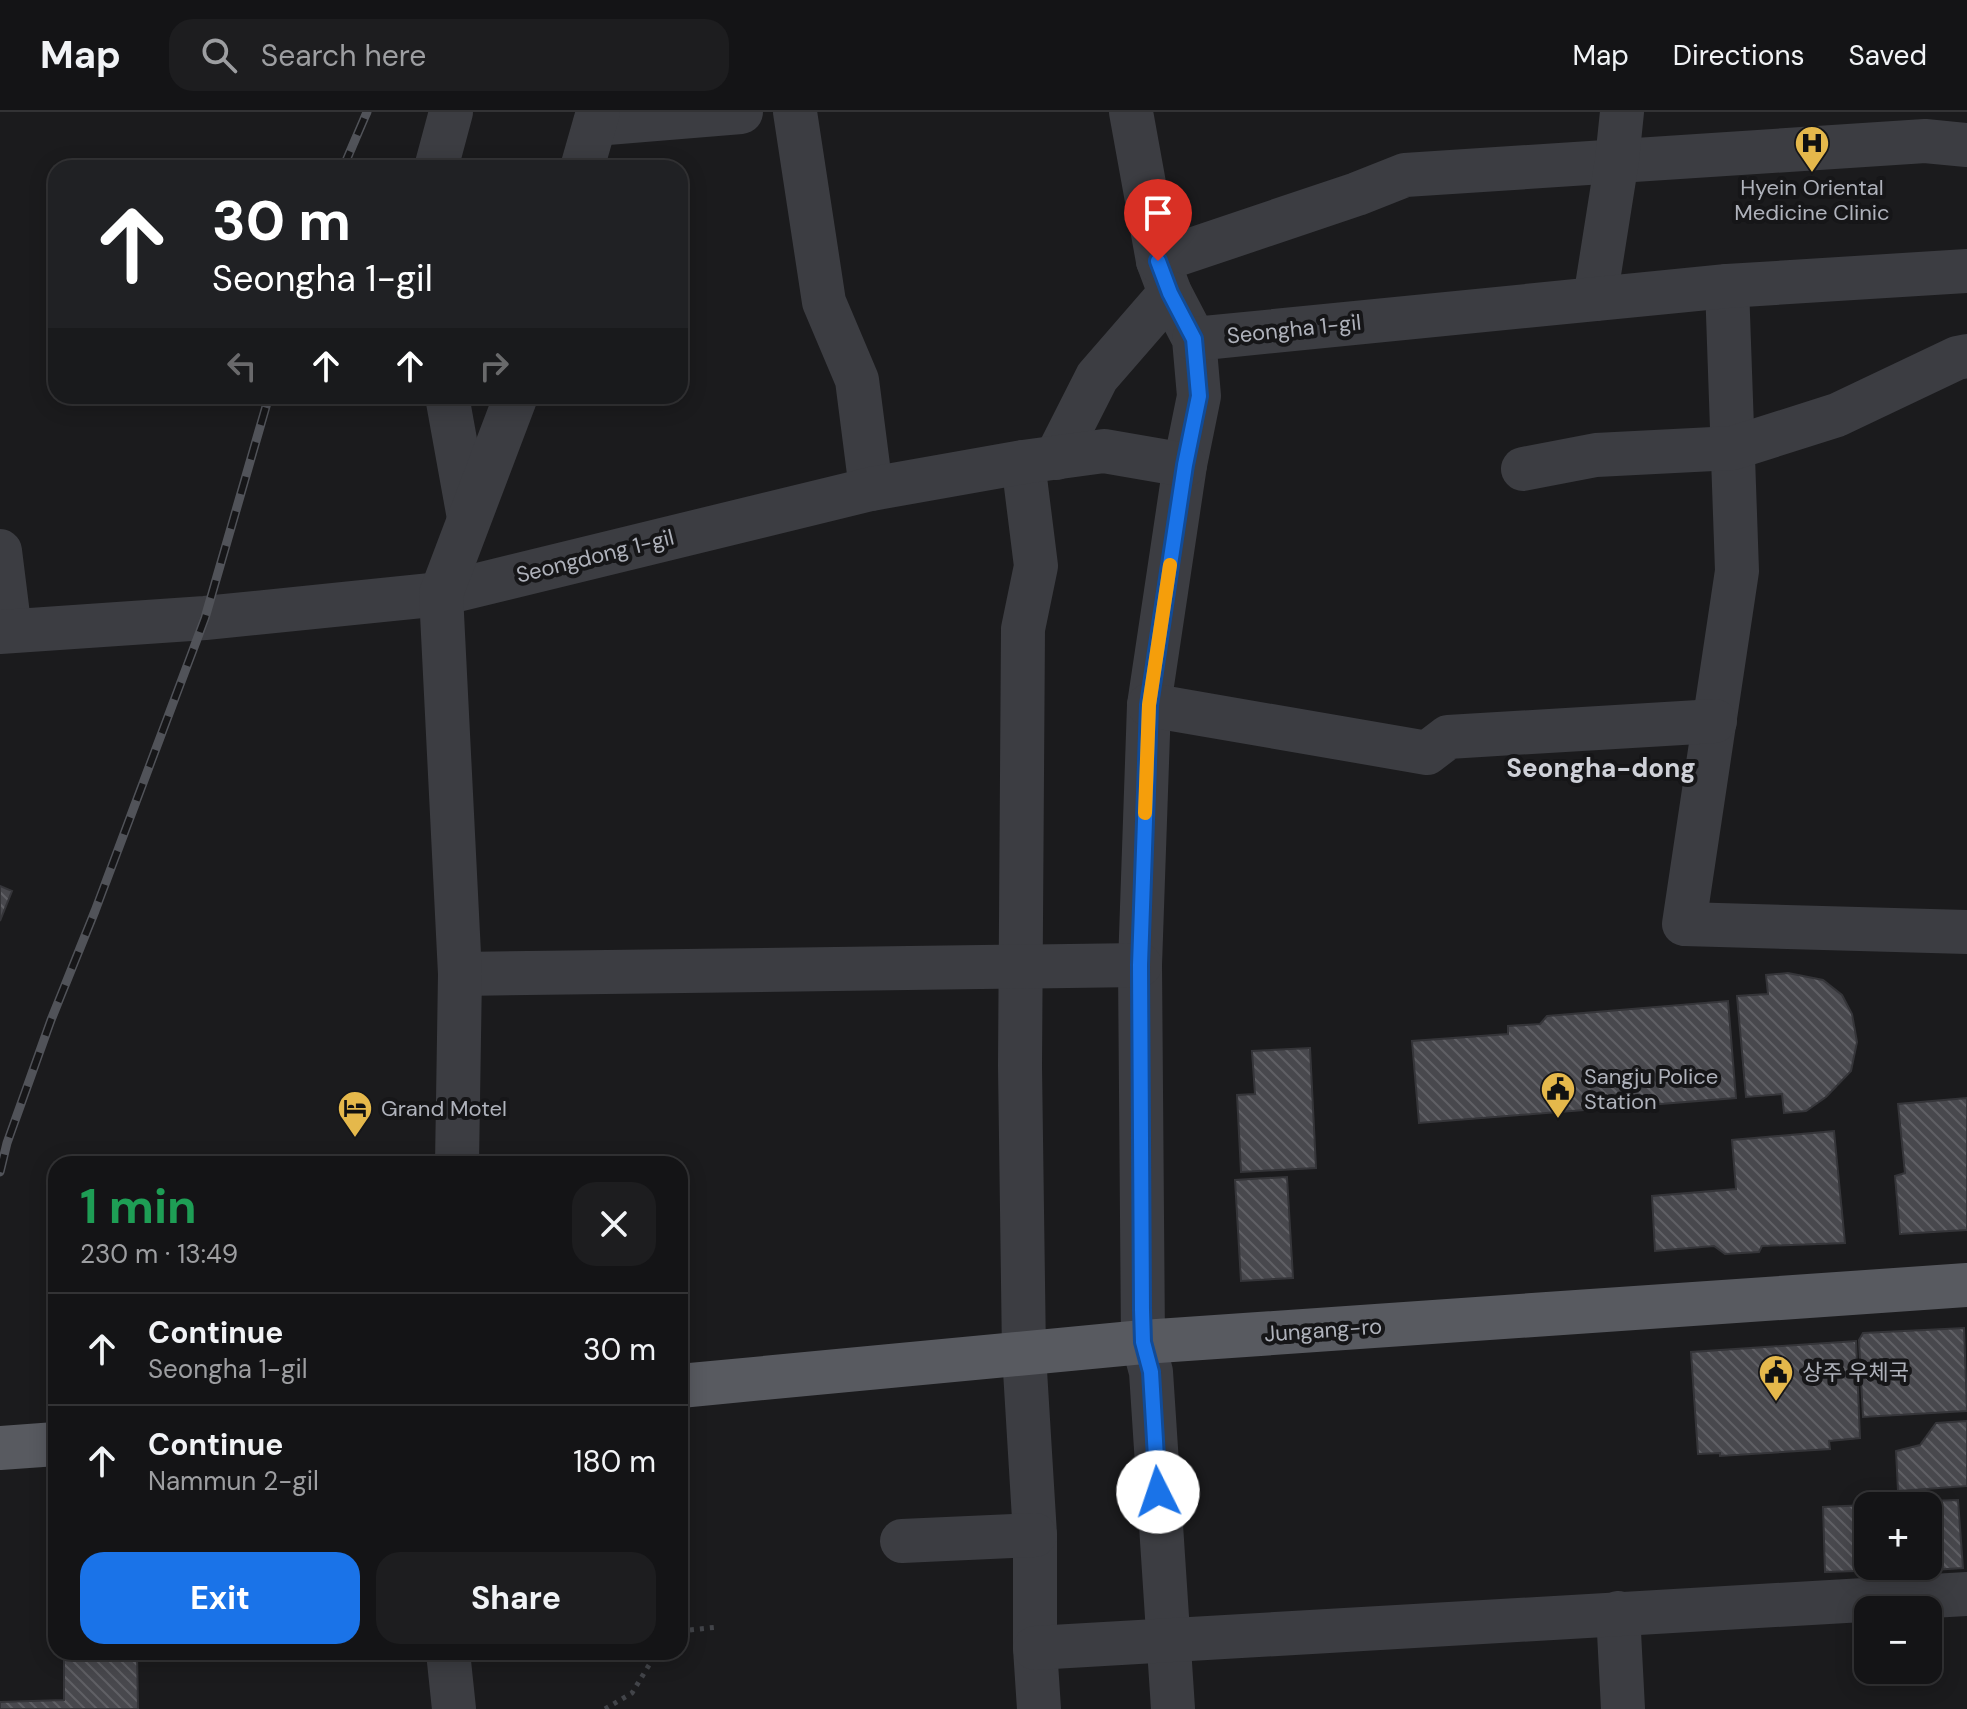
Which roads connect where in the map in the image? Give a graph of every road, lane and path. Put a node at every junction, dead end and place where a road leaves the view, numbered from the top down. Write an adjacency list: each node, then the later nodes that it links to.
1 (451, 112): 8 (street)
2 (741, 112): 6 (street)
3 (795, 112): 23 (street)
4 (1131, 112): 12 (street)
5 (1622, 112): 10 (street)
6 (596, 118): 9 (street)
7 (1967, 145): 10 (street)
8 (438, 160)
9 (584, 160)
10 (1617, 160): 12 (street); 14 (street)
11 (1967, 271): 13 (street, Seongha 1-gil)
12 (1164, 277): 15 (street); 20 (street)
13 (1727, 286): 14 (street, Seongha 1-gil); 19 (street)
14 (1595, 299): 15 (street, Seongha 1-gil)
15 (1194, 339): 21 (street)
16 (1967, 356): 19 (street)
17 (448, 404): 24 (street)
18 (513, 404): 24 (street)
19 (1733, 448): 22 (street); 29 (street)
20 (1040, 460): 21 (street, Seongdong 1-gil); 23 (street, Seongdong 1-gil); 32 (street)
21 (1185, 465): 28 (street)
22 (1523, 469)
23 (871, 489): 26 (street, Seongdong 1-gil)
24 (469, 518): 26 (street)
25 (0, 551): 27 (street)
26 (441, 594): 27 (street, Seongdong 1-gil); 33 (street)
27 (5, 632)
28 (1149, 705): 29 (street); 31 (street)
29 (1715, 721): 30 (street)
30 (1967, 932)
31 (1140, 965): 32 (street); 36 (street)
32 (1021, 966): 33 (street); 37 (street)
33 (460, 974): 34 (street)
34 (457, 1156)
35 (1967, 1285): 36 (main road, Jungang-ro)
36 (1143, 1342): 37 (main road, Jungang-ro); 47 (street)
37 (1024, 1354): 38 (main road, Jungang-ro); 41 (street)
38 (688, 1385)
39 (48, 1445): 40 (main road)
40 (0, 1448)
41 (1035, 1535): 42 (street); 48 (street)
42 (902, 1541)
43 (1967, 1594): 44 (street)
44 (1618, 1613): 47 (street); 55 (street)
45 (718, 1627): 46 (path)
46 (688, 1630)
47 (1168, 1641): 48 (street); 54 (street)
48 (1035, 1648): 53 (street)
49 (449, 1660): 51 (street)
50 (652, 1660): 52 (path)
51 (454, 1709)
52 (605, 1709)
53 (1039, 1709)
54 (1173, 1709)
55 (1623, 1709)

